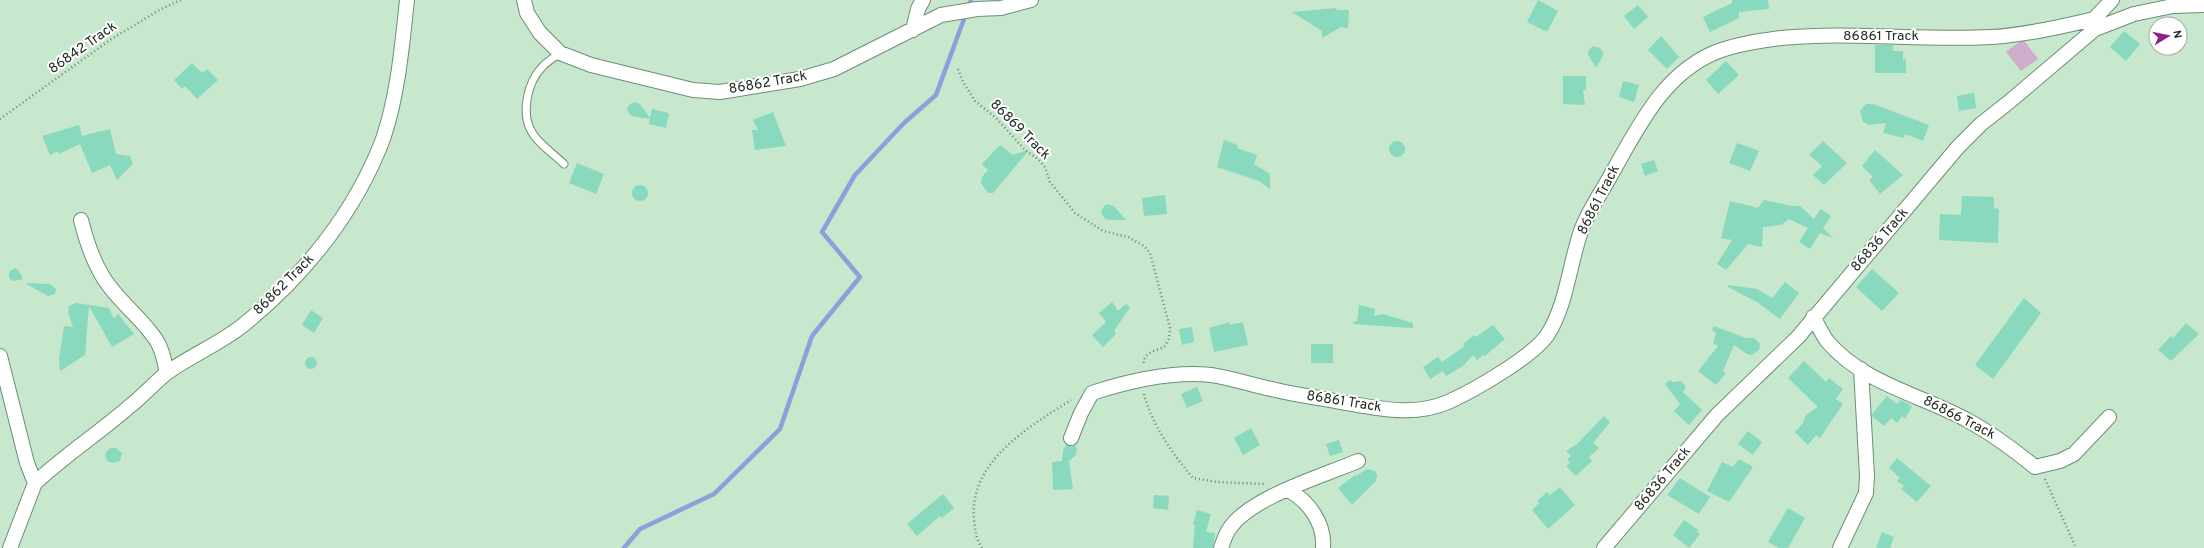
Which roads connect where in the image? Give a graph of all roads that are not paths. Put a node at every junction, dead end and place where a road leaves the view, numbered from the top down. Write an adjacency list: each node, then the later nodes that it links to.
1 (407, 0): 15 (street, 86862 Track)
2 (524, 0): 9 (street, 86862 Track)
3 (924, 0): 8 (street)
4 (1031, 0): 8 (street, 86862 Track)
5 (2112, 0): 7 (street)
6 (2204, 5): 7 (street, 86836 Track)
7 (2094, 24): 12 (street, 86836 Track); 17 (street, 86861 Track)
8 (914, 30): 9 (street, 86862 Track)
9 (560, 53): 10 (lane)
10 (564, 164)
11 (81, 220): 15 (street)
12 (1813, 317): 14 (street, 86866 Track); 24 (street, 86836 Track)
13 (0, 356): 19 (street)
14 (1861, 369): 16 (street, 86866 Track); 25 (street)
15 (167, 373): 19 (street, 86862 Track)
16 (2109, 418)
17 (1071, 438)
18 (1358, 461): 20 (street)
19 (35, 483): 21 (street)
20 (1288, 490): 22 (street); 23 (street)
21 (10, 548)
22 (1221, 548)
23 (1323, 548)
24 (1604, 548)
25 (1840, 548)

